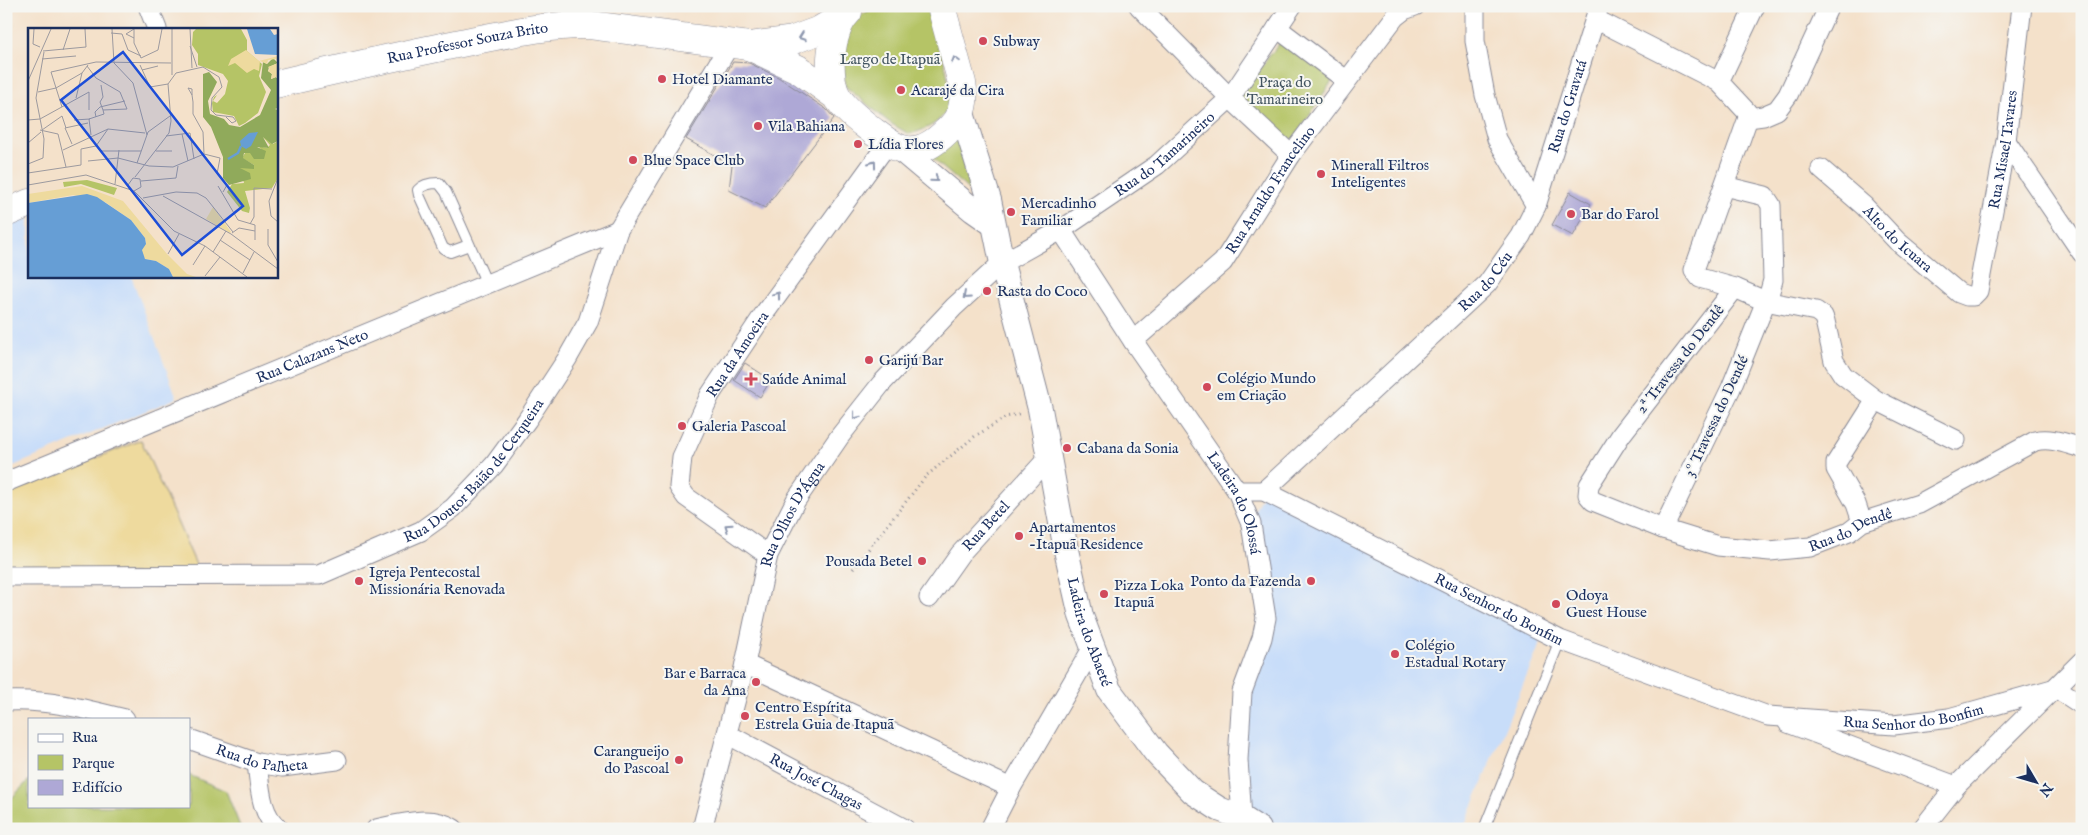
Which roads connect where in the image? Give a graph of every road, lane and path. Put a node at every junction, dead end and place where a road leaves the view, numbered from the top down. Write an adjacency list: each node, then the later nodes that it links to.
1 (148, 6): 12 (street)
2 (1139, 6): 19 (street)
3 (1292, 6): 13 (street, Rua do Tamarineiro)
4 (1415, 6): 15 (street, Rua Arnaldo Francelino)
5 (1475, 6): 28 (street)
6 (1755, 6): 17 (street)
7 (1829, 6): 21 (street)
8 (2022, 6): 22 (street, Rua Misael Tavares)
9 (942, 7): 20 (main road, one-way to 9)
10 (849, 10): 14 (main road, Rua Professor Souza Brito, one-way to 14); 18 (main road)
11 (1597, 13): 17 (street); 28 (street, Rua do Gravatá)
12 (157, 28)
13 (1277, 28): 15 (street); 19 (street, Rua do Tamarineiro)
14 (740, 45): 16 (main road, Rua Professor Souza Brito); 18 (main road, Rua Professor Souza Brito); 31 (street, Rua Doutor Baião de Cerqueira)
15 (1346, 80): 24 (street, Rua Arnaldo Francelino)
16 (278, 84)
17 (1725, 88): 21 (street)
18 (837, 97): 23 (main road, Rua Professor Souza Brito)
19 (1230, 98): 24 (street); 32 (street, Rua do Tamarineiro)
20 (962, 113): 23 (main road); 30 (street, Ladeira do Abaeté)
21 (1748, 118): 26 (street)
22 (2006, 141): 34 (street); 38 (street, Rua Misael Tavares)
23 (893, 145): 30 (street, one-way to 30); 52 (street, Rua da Amoeira, one-way to 23)
24 (1291, 155): 40 (street, Rua Arnaldo Francelino)
25 (1821, 169): 38 (street, Alto do Icuara)
26 (1724, 186): 37 (street); 39 (street, 3º Travessa do Dendé)
27 (28, 203): 29 (main road)
28 (1536, 206): 47 (street, Rua do Céu)
29 (6, 212)
30 (993, 224): 35 (street, Ladeira do Abaeté)
31 (618, 230): 36 (street, Rua Calazans Neto); 54 (street, Rua Doutor Baião de Cerqueira)
32 (1061, 230): 35 (street, Rua do Tamarineiro); 40 (street, Ladeira do Olossá)
33 (469, 245): 33 (lane); 36 (lane)
34 (2082, 253)
35 (1002, 263): 45 (street, Ladeira do Abaeté); 52 (street, Rua Olhos D'Água, one-way to 52)
36 (487, 284): 46 (street, Rua Calazans Neto)
37 (1735, 288): 39 (street); 49 (street, 2ª Travessa do Dendê)
38 (1978, 291)
39 (1765, 301): 41 (street); 51 (street, 3º Travessa do Dendé)
40 (1133, 341): 48 (street, Ladeira do Olossá)
41 (1876, 400): 43 (street); 50 (street)
42 (1006, 417): 53 (path)
43 (1956, 440)
44 (2082, 448): 50 (street, Rua do Dendê)
45 (1048, 458): 55 (street, Rua Betel); 57 (street, Ladeira do Abaeté)
46 (6, 482)
47 (1264, 491): 48 (street, Rua Senhor do Bonfim); 56 (street, Rua Senhor do Bonfim)
48 (1237, 492): 71 (street, Ladeira do Olossá)
49 (1607, 507): 51 (street, Rua do Dendê)
50 (1862, 522): 51 (street, Rua do Dendê)
51 (1663, 529)
52 (768, 556): 59 (street, Rua Olhos D'Água)
53 (853, 569)
54 (6, 576)
55 (929, 598)
56 (1560, 640): 63 (street, Rua Senhor do Bonfim); 78 (lane)
57 (1093, 647): 70 (street); 71 (street, Ladeira do Abaeté)
58 (2082, 661): 60 (street)
59 (745, 664): 65 (street, Rua Olhos D'Água); 70 (street)
60 (2056, 688): 62 (street); 63 (street, Rua Senhor do Bonfim); 69 (street)
61 (6, 702): 64 (street)
62 (2082, 705)
63 (1768, 716): 69 (street, Rua Senhor do Bonfim)
64 (121, 718)
65 (727, 734): 75 (street, Rua Olhos D'Água); 76 (street, Rua José Chagas)
66 (190, 739): 68 (street, Rua do Palheta)
67 (337, 760): 68 (street, Rua do Palheta)
68 (256, 763): 72 (street)
69 (1956, 786): 79 (street)
70 (1011, 788): 77 (street)
71 (1251, 823)
72 (279, 829)
73 (376, 829): 74 (street)
74 (454, 829)
75 (702, 829)
76 (904, 829)
77 (990, 829)
78 (1484, 829)
79 (1922, 829)

